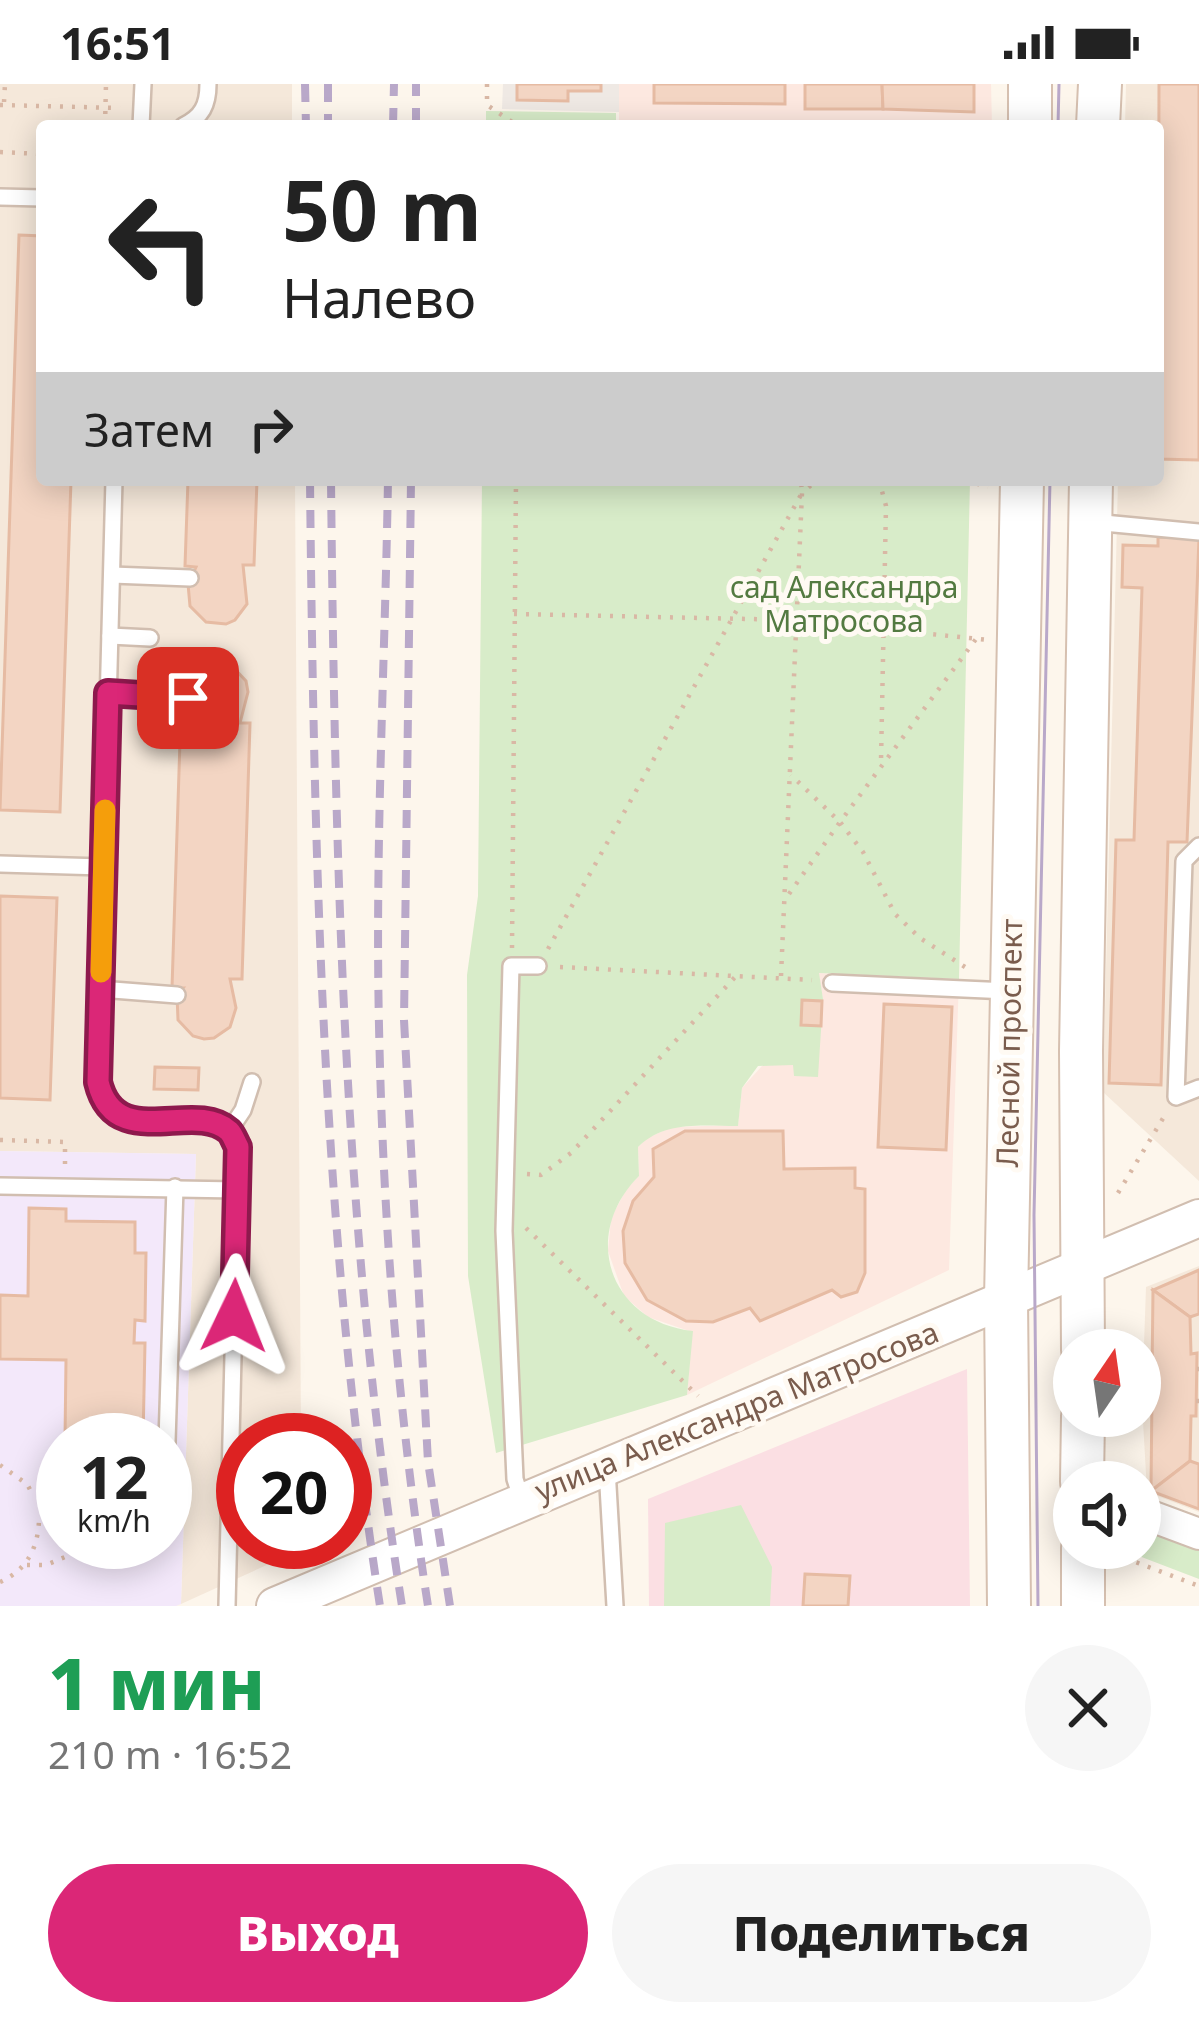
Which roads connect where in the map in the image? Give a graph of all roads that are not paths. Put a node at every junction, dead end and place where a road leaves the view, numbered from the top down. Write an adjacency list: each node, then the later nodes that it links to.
1 (143, 84): 5 (lane)
2 (208, 84): 6 (lane)
3 (1030, 84): 7 (main road)
4 (1100, 84): 8 (main road)
5 (142, 117)
6 (197, 120)
7 (1030, 120)
8 (1098, 120)
9 (0, 196): 10 (lane)
10 (36, 198)
11 (114, 486): 15 (lane)
12 (1002, 486): 27 (main road, Лесной проспект)
13 (1090, 501): 14 (lane); 36 (main road)
14 (1199, 532)
15 (112, 574): 16 (lane); 17 (lane)
16 (190, 578)
17 (110, 636): 18 (lane); 19 (lane)
18 (151, 638)
19 (108, 693): 20 (lane); 23 (lane)
20 (188, 698)
21 (1199, 846): 30 (lane)
22 (0, 864): 23 (lane)
23 (104, 867): 26 (lane)
24 (538, 966): 41 (lane)
25 (832, 983): 27 (lane)
26 (100, 989): 28 (lane); 31 (lane)
27 (1010, 991): 37 (main road, Лесной проспект)
28 (177, 995)
29 (252, 1082): 31 (lane)
30 (1199, 1088)
31 (229, 1131): 34 (lane)
32 (0, 1186): 33 (lane)
33 (175, 1187): 34 (lane); 39 (lane)
34 (237, 1190): 47 (lane)
35 (1199, 1218): 36 (street, улица Александра Матросова)
36 (1082, 1267): 37 (street, улица Александра Матросова); 38 (main road)
37 (1006, 1300): 40 (street, улица Александра Матросова); 50 (main road, Лесной проспект)
38 (1083, 1329)
39 (168, 1413)
40 (606, 1466): 41 (street, улица Александра Матросова); 49 (lane)
41 (522, 1501): 48 (street, улица Александра Матросова)
42 (1161, 1520): 43 (street)
43 (1199, 1534)
44 (1092, 1569): 45 (main road)
45 (1083, 1605): 46 (lane)
46 (1097, 1605)
47 (227, 1606)
48 (274, 1606)
49 (615, 1606)
50 (1010, 1606)

